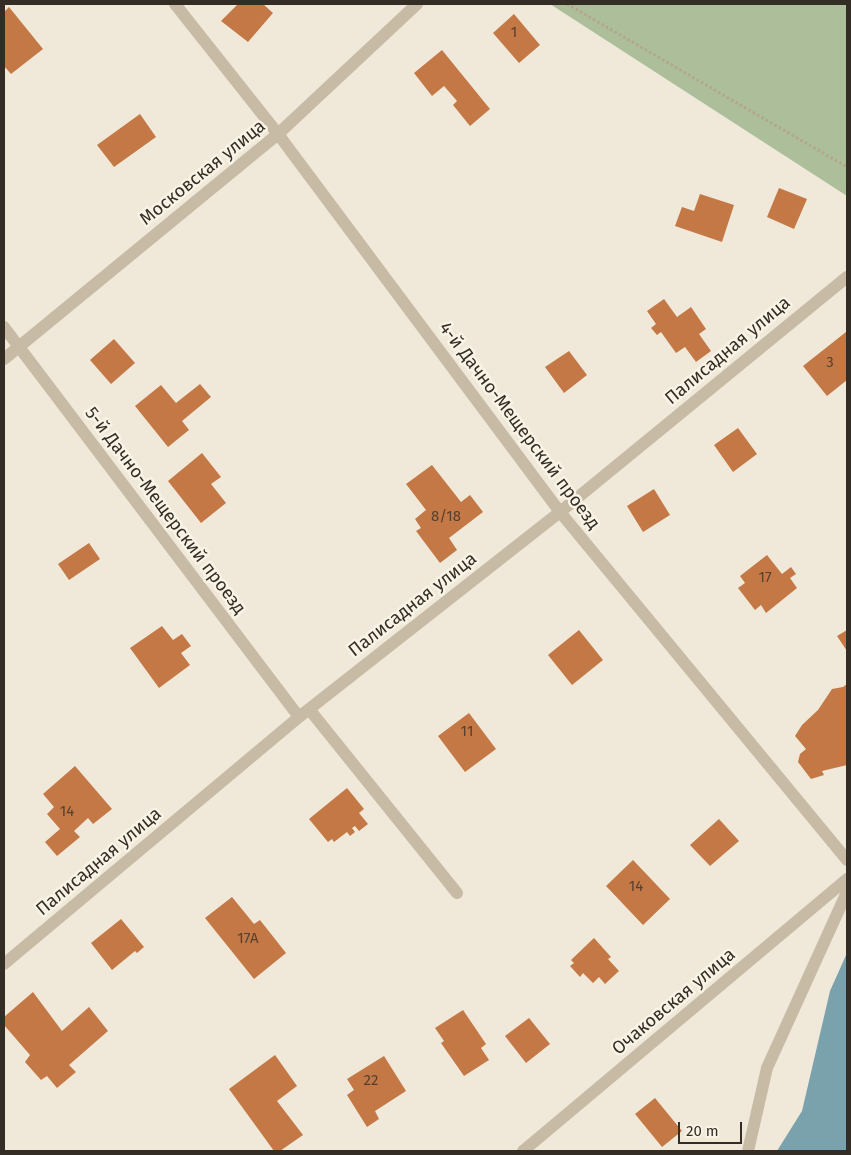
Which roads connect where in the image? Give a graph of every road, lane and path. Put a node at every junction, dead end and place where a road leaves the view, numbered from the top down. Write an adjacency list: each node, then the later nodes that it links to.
1 (175, 4): 4 (street, 4-й Дачно-Мещерский проезд)
2 (417, 4): 4 (street, Московская улица)
3 (567, 4): 5 (path)
4 (278, 134): 8 (street, Московская улица); 10 (street, 4-й Дачно-Мещерский проезд)
5 (847, 167)
6 (847, 277): 10 (street, Палисадная улица)
7 (4, 327): 8 (street, 5-й Дачно-Мещерский проезд)
8 (19, 347): 9 (street, Московская улица); 12 (street, 5-й Дачно-Мещерский проезд)
9 (4, 359)
10 (560, 512): 11 (street, Палисадная улица); 13 (street, 4-й Дачно-Мещерский проезд)
11 (309, 709): 12 (street, Палисадная улица); 15 (street)
12 (299, 717): 17 (street, Палисадная улица)
13 (847, 860)
14 (847, 879): 18 (street, Очаковская улица)
15 (457, 892)
16 (847, 892): 19 (street)
17 (4, 964)
18 (523, 1151)
19 (748, 1151)

